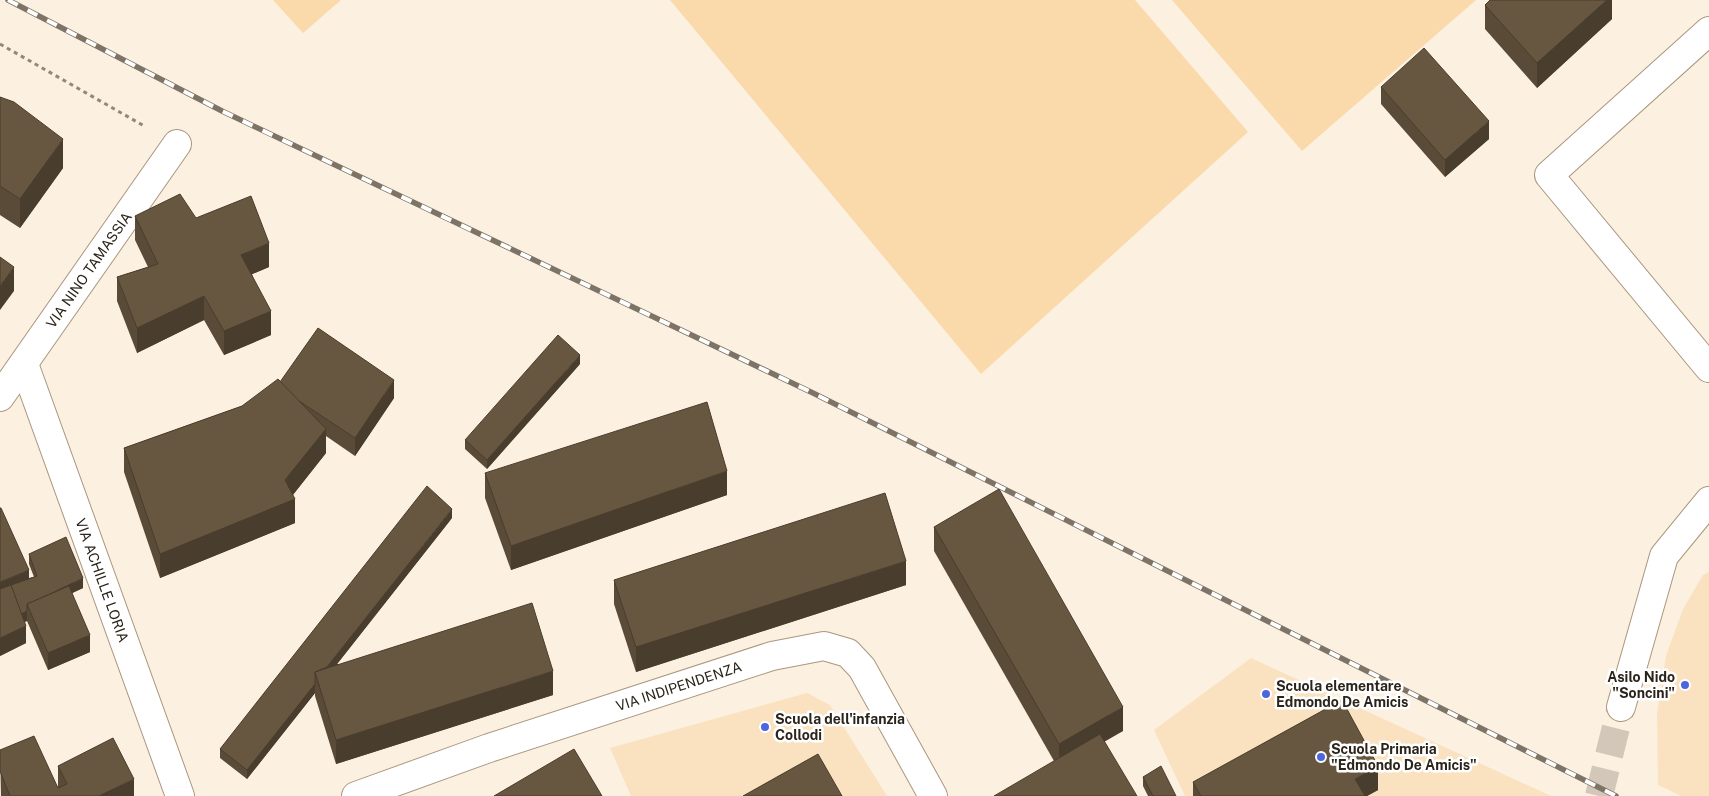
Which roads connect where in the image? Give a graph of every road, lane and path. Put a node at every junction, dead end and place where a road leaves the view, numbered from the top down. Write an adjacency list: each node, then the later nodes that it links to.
1 (1709, 31): 5 (street)
2 (0, 44): 3 (path)
3 (177, 144): 4 (street, VIA NINO TAMASSIA)
4 (24, 364): 6 (street, VIA NINO TAMASSIA); 9 (street, VIA ACHILLE LORIA)
5 (1709, 368)
6 (0, 397)
7 (1709, 501): 8 (street)
8 (1620, 707)
9 (180, 796)
10 (356, 796): 13 (street, VIA INDIPENDENZA)
11 (396, 796): 12 (street, VIA INDIPENDENZA)
12 (914, 796)
13 (933, 796)

